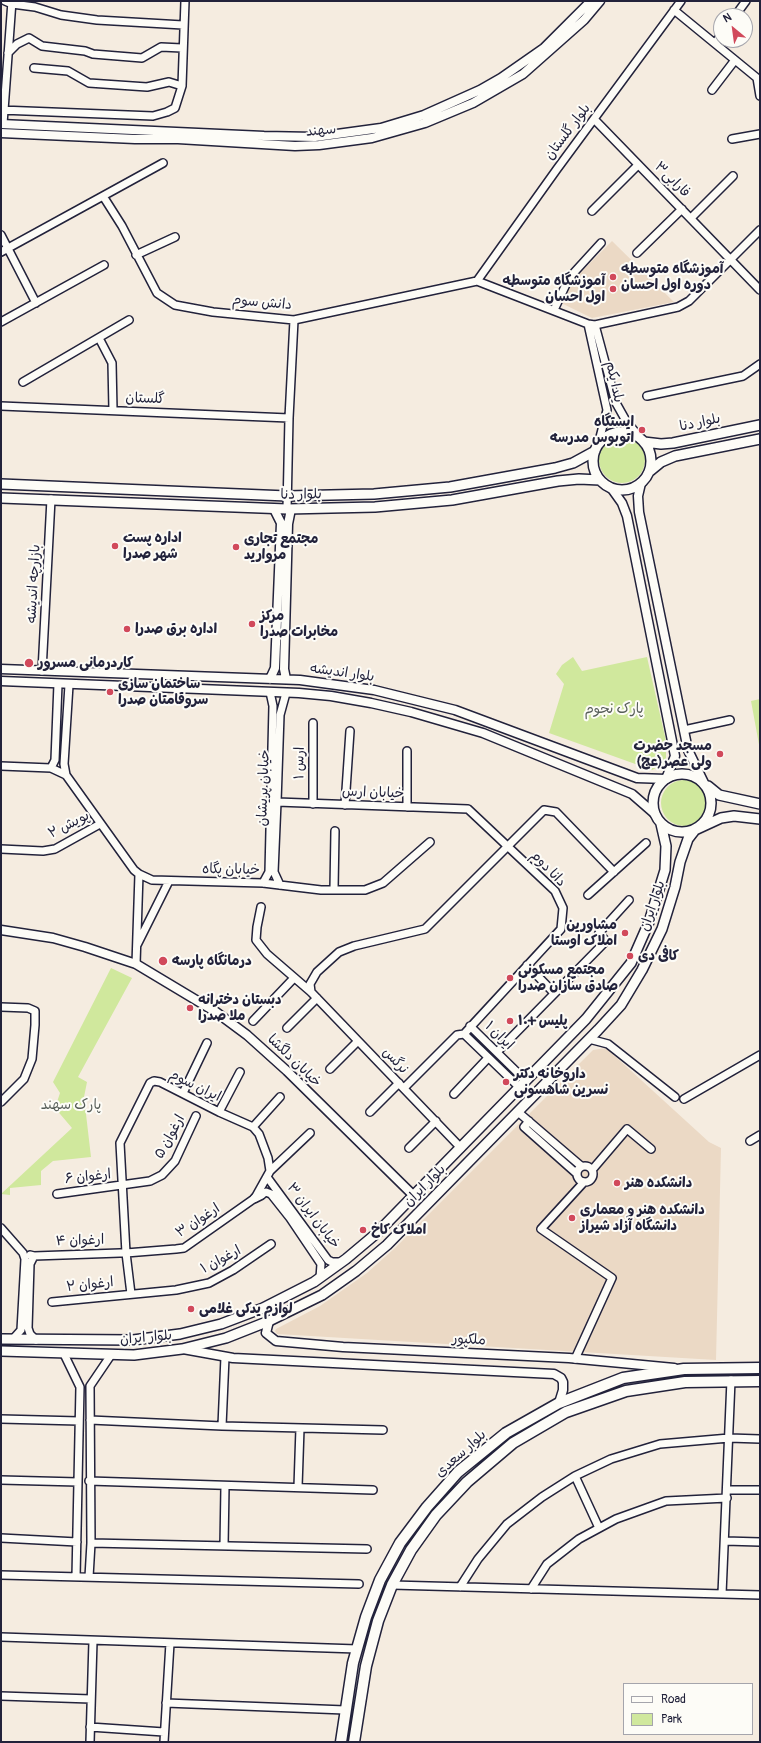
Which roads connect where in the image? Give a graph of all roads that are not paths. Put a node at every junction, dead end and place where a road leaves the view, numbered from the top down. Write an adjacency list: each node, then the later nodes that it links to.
1 (4, 1): 6 (street)
2 (185, 1): 8 (street)
3 (591, 1): 21 (street, سهند)
4 (600, 1): 21 (street, سهند)
5 (681, 1): 7 (street, بلوار گلستان)
6 (12, 2): 8 (street); 12 (street)
7 (674, 10): 9 (street); 20 (street, بلوار گلستان)
8 (183, 25): 10 (street)
9 (713, 42)
10 (182, 48): 12 (street); 16 (street)
11 (720, 48): 13 (street)
12 (8, 53): 19 (street)
13 (735, 60): 15 (street); 17 (street)
14 (34, 68): 16 (street)
15 (759, 80): 18 (street)
16 (182, 86): 19 (street)
17 (712, 90)
18 (760, 96)
19 (2, 110): 21 (street)
20 (594, 119): 25 (street, فارابی۳); 40 (street, بلوار گلستان)
21 (2, 129)
22 (760, 134): 23 (street)
23 (732, 139)
24 (163, 163): 27 (street)
25 (638, 165): 28 (street, فارابی۳); 29 (street)
26 (733, 176): 30 (street)
27 (103, 196): 35 (street); 37 (street, دانش سوم)
28 (682, 209): 30 (street, فارابی۳); 36 (street)
29 (592, 212)
30 (691, 218): 38 (street, فارابی۳)
31 (760, 230): 38 (street)
32 (1, 235): 35 (street)
33 (175, 237): 37 (street)
34 (601, 243): 43 (street)
35 (4, 250): 42 (street)
36 (637, 253)
37 (136, 255): 45 (street, دانش سوم)
38 (732, 259): 41 (street, فارابی۳); 47 (street)
39 (104, 265): 42 (street)
40 (477, 281): 43 (street); 45 (street, دانش سوم)
41 (760, 290)
42 (36, 302): 46 (street)
43 (554, 310): 47 (street)
44 (129, 320): 48 (street)
45 (294, 320): 54 (street)
46 (1, 322)
47 (592, 324): 56 (street, یلدا یکم); 58 (street, یلدا یکم)
48 (99, 338): 50 (street); 53 (street)
49 (760, 366): 51 (street)
50 (23, 382)
51 (646, 396)
52 (1, 406): 53 (street, گلستان)
53 (113, 410): 54 (street, گلستان)
54 (289, 418): 64 (street)
55 (760, 425): 56 (main road, بلوار دنا)
56 (642, 439): 58 (main road); 59 (main road)
57 (760, 439): 59 (main road, بلوار دنا)
58 (596, 448): 60 (main road); 64 (main road, بلوار دنا)
59 (650, 471): 61 (main road)
60 (600, 480): 63 (main road); 68 (main road, بلوار دنا)
61 (641, 483): 63 (main road); 80 (street)
62 (1, 484): 64 (main road, بلوار دنا)
63 (612, 489): 86 (street)
64 (287, 496): 68 (street)
65 (1, 498): 66 (main road, بلوار دنا)
66 (51, 499): 67 (main road, بلوار دنا); 70 (street, بازارچه اندیشه)
67 (274, 509): 68 (main road, بلوار دنا); 71 (street)
68 (289, 509): 72 (street)
69 (1, 669): 70 (street, بلوار اندیشه)
70 (42, 671): 71 (street, بلوار اندیشه)
71 (270, 679): 72 (street, بلوار اندیشه)
72 (286, 679): 86 (street, بلوار اندیشه)
73 (1, 681): 74 (street, بلوار اندیشه)
74 (58, 684): 75 (street, بلوار اندیشه); 84 (street)
75 (69, 684): 76 (street, بلوار اندیشه); 85 (street)
76 (270, 692): 77 (street, بلوار اندیشه); 107 (street, خیابان پریشان)
77 (286, 693): 88 (street, خیابان پریشان); 94 (street, بلوار اندیشه)
78 (730, 720): 80 (street)
79 (313, 723): 89 (street, ارس ۱)
80 (684, 730): 87 (street)
81 (350, 731): 91 (street)
82 (407, 752): 92 (street)
83 (1, 766): 84 (street)
84 (51, 768): 85 (street)
85 (66, 775): 96 (street)
86 (666, 779): 87 (main road); 94 (main road)
87 (704, 783): 90 (main road); 98 (main road)
88 (276, 802): 89 (street, خیابان ارس); 108 (street, خیابان پریشان)
89 (313, 804): 91 (street, خیابان ارس)
90 (760, 804)
91 (345, 805): 92 (street, خیابان ارس)
92 (407, 807): 93 (street, خیابان ارس)
93 (468, 809): 102 (street, دانا دوم)
94 (655, 814): 97 (main road)
95 (760, 819): 98 (main road)
96 (100, 824): 103 (street, پویش ۲); 105 (street)
97 (661, 824): 98 (main road); 113 (main road, بلوار ایران)
98 (695, 830): 114 (main road, بلوار ایران)
99 (335, 831): 109 (street)
100 (430, 842): 109 (street, خیابان پگاه)
101 (646, 843): 104 (street)
102 (508, 847): 104 (street); 118 (street, دانا دوم); 120 (street)
103 (1, 849)
104 (614, 872): 110 (street)
105 (138, 874): 106 (street, خیابان پگاه); 116 (street)
106 (169, 882): 107 (street, خیابان پگاه); 116 (street)
107 (263, 883): 108 (street, خیابان پگاه)
108 (280, 885): 109 (street, خیابان پگاه)
109 (334, 889)
110 (588, 895)
111 (629, 900): 121 (street)
112 (261, 907): 119 (street, نرگس)
113 (649, 922): 114 (main road); 136 (main road, بلوار ایران)
114 (662, 929): 128 (main road, بلوار ایران)
115 (1, 930): 117 (street, خیابان دلگشا)
116 (136, 947): 117 (street)
117 (136, 964): 165 (street, خیابان دلگشا)
118 (527, 965): 121 (street); 125 (street, دانا دوم)
119 (294, 978): 120 (street, نرگس); 124 (street)
120 (311, 992): 122 (street, نرگس)
121 (554, 993): 131 (street)
122 (317, 998): 126 (street); 129 (street, نرگس)
123 (1, 1007): 143 (street)
124 (252, 1021)
125 (470, 1026): 127 (street, دانا دوم); 131 (street, ایران ۱)
126 (287, 1028)
127 (464, 1034): 133 (street, ایران ۱); 137 (street)
128 (589, 1039): 142 (street); 147 (main road, بلوار ایران)
129 (358, 1041): 134 (street); 137 (street, نرگس)
130 (207, 1042): 139 (street)
131 (497, 1052): 136 (street, ایران ۱)
132 (760, 1055): 144 (street)
133 (488, 1058): 138 (street, ایران ۱); 140 (street)
134 (330, 1069)
135 (240, 1072): 145 (street)
136 (526, 1081): 138 (main road, بلوار ایران)
137 (402, 1086): 146 (street); 149 (street, نرگس)
138 (520, 1088): 156 (main road, بلوار ایران)
139 (182, 1093): 145 (street, ایران سوم); 163 (street, ایران سوم)
140 (454, 1094)
141 (280, 1097): 151 (street)
142 (675, 1097)
143 (2, 1099)
144 (684, 1099)
145 (219, 1112): 151 (street, ایران سوم)
146 (370, 1112)
147 (518, 1112): 150 (street); 176 (main road, بلوار ایران)
148 (196, 1116): 163 (street, ارغوان ۵)
149 (436, 1121): 155 (street); 156 (street, نرگس)
150 (529, 1121): 158 (street); 161 (street)
151 (253, 1126): 160 (street)
152 (310, 1133): 160 (street)
153 (760, 1135): 154 (street)
154 (750, 1141)
155 (409, 1148)
156 (461, 1148): 165 (main road, بلوار ایران)
157 (652, 1149): 159 (street)
158 (581, 1166): 159 (street); 161 (street)
159 (592, 1170): 162 (street)
160 (269, 1174): 166 (street); 172 (street, خیابان ایران ۳)
161 (577, 1174): 162 (street)
162 (584, 1182): 185 (street)
163 (122, 1186): 164 (street, ارغوان ۶); 170 (street, ایران سوم)
164 (57, 1194)
165 (414, 1196): 172 (main road, بلوار ایران)
166 (258, 1197): 170 (street, ارغوان ۳); 173 (street, خیابان ایران ۳)
167 (1, 1228): 169 (street)
168 (271, 1244): 174 (street, ارغوان ۱)
169 (24, 1253): 171 (street, ارغوان ۴); 178 (street)
170 (126, 1253): 171 (street, ارغوان ۴); 174 (street, ایران سوم)
171 (34, 1256): 179 (street)
172 (343, 1262): 173 (main road, بلوار ایران)
173 (320, 1278): 179 (main road, بلوار ایران)
174 (131, 1294): 175 (street, ارغوان ۲)
175 (52, 1302)
176 (269, 1322): 180 (main road, بلوار ایران); 185 (street, ملکپور)
177 (1, 1339): 178 (main road, بلوار ایران)
178 (13, 1339): 179 (main road, بلوار ایران)
179 (36, 1340)
180 (182, 1349): 183 (main road, بلوار ایران); 184 (street)
181 (1, 1351): 182 (main road, بلوار ایران)
182 (64, 1354): 183 (main road, بلوار ایران); 193 (street)
183 (111, 1355): 192 (street)
184 (225, 1357): 190 (street); 194 (street)
185 (575, 1359): 187 (street, ملکپور)
186 (760, 1368): 187 (main road, بلوار سعدی)
187 (684, 1369): 190 (main road, بلوار سعدی)
188 (731, 1380): 189 (main road, بلوار سعدی); 197 (street); 220 (main road, بلوار سعدی)
189 (760, 1381)
190 (559, 1403): 228 (main road, بلوار سعدی)
191 (1, 1419): 193 (street)
192 (90, 1420): 194 (street); 201 (street)
193 (79, 1421): 202 (street)
194 (222, 1426): 195 (street)
195 (300, 1428): 196 (street); 204 (street)
196 (383, 1430)
197 (729, 1438): 198 (street); 199 (street); 207 (street)
198 (760, 1439)
199 (575, 1476): 208 (street); 221 (street)
200 (1, 1480): 202 (street)
201 (89, 1481): 203 (street); 213 (street)
202 (78, 1482): 211 (street)
203 (224, 1486): 204 (street); 214 (street)
204 (298, 1487): 205 (street)
205 (373, 1490)
206 (760, 1490): 207 (street)
207 (727, 1494): 208 (street); 210 (street)
208 (599, 1528): 222 (street)
209 (1, 1538): 211 (street)
210 (725, 1541): 212 (street); 223 (street)
211 (77, 1542): 217 (street)
212 (760, 1542)
213 (91, 1543): 214 (street); 218 (street)
214 (224, 1546): 215 (street)
215 (367, 1549)
216 (1, 1575): 217 (street)
217 (76, 1577): 218 (street)
218 (89, 1577): 219 (street)
219 (359, 1584)
220 (392, 1585): 221 (street); 238 (main road, بلوار سعدی)
221 (460, 1587): 222 (street)
222 (531, 1589): 223 (street)
223 (722, 1594): 224 (street)
224 (760, 1595)
225 (1, 1637): 226 (street)
226 (93, 1641): 227 (street); 230 (street)
227 (170, 1643): 228 (street); 231 (street)
228 (357, 1649): 232 (main road, بلوار سعدی)
229 (1, 1696): 230 (street)
230 (91, 1699): 233 (street)
231 (166, 1703): 232 (street); 234 (street)
232 (345, 1710): 237 (main road, بلوار سعدی)
233 (90, 1728): 234 (street); 235 (street)
234 (164, 1732): 236 (street)
235 (90, 1742)
236 (164, 1742)
237 (341, 1742)
238 (354, 1742)

